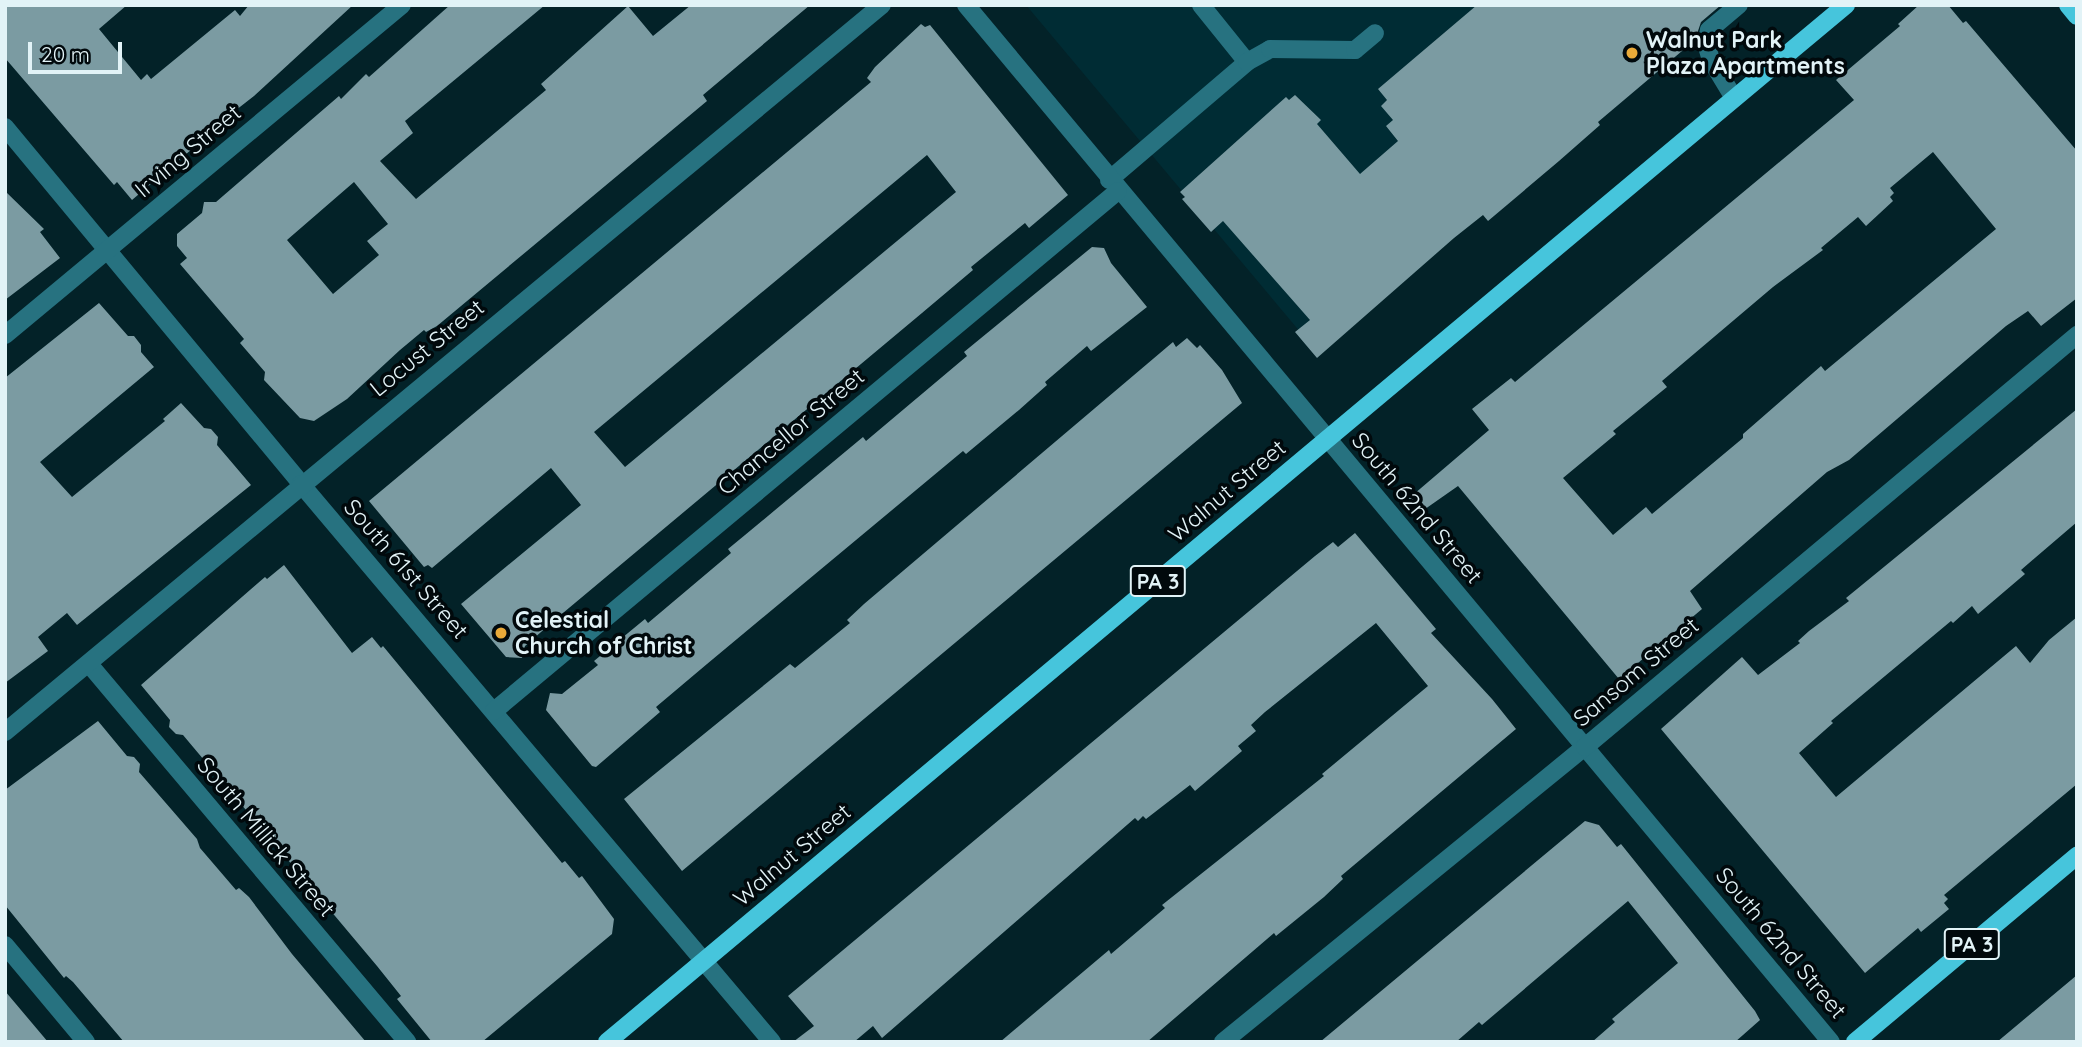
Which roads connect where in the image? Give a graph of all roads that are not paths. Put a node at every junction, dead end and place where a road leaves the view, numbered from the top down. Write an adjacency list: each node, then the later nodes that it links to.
1 (402, 5): 14 (street, Irving Street)
2 (882, 5): 18 (street, Locust Street)
3 (966, 5): 13 (street, South 62nd Street)
4 (1201, 5): 10 (street)
5 (1739, 5): 11 (street)
6 (1846, 5): 11 (main road, Walnut Street / PA 3)
7 (2068, 5): 8 (main road)
8 (2077, 16)
9 (1375, 33): 10 (street, Chancellor Street)
10 (1247, 62): 13 (street, Chancellor Street)
11 (1734, 98): 17 (main road, Walnut Street / PA 3)
12 (5, 127): 14 (street, South 61st Street)
13 (1114, 185): 17 (street, South 62nd Street); 20 (street, Chancellor Street)
14 (107, 250): 15 (street, Irving Street); 18 (street, South 61st Street)
15 (5, 335)
16 (2077, 335): 22 (street, Sansom Street)
17 (1327, 440): 22 (street, South 62nd Street); 25 (main road, Walnut Street / PA 3)
18 (300, 484): 19 (street, Locust Street); 20 (street, South 61st Street)
19 (89, 664): 21 (street, Locust Street); 27 (street, South Millick Street)
20 (494, 710): 25 (street, South 61st Street)
21 (5, 732)
22 (1585, 747): 30 (street, Sansom Street); 31 (street, South 62nd Street)
23 (2077, 856): 32 (main road, PA 3)
24 (5, 945): 26 (street)
25 (704, 961): 28 (main road, Walnut Street / PA 3); 29 (street, South 61st Street)
26 (86, 1042)
27 (407, 1042)
28 (607, 1042)
29 (772, 1042)
30 (1223, 1042)
31 (1831, 1042)
32 (1855, 1042)

